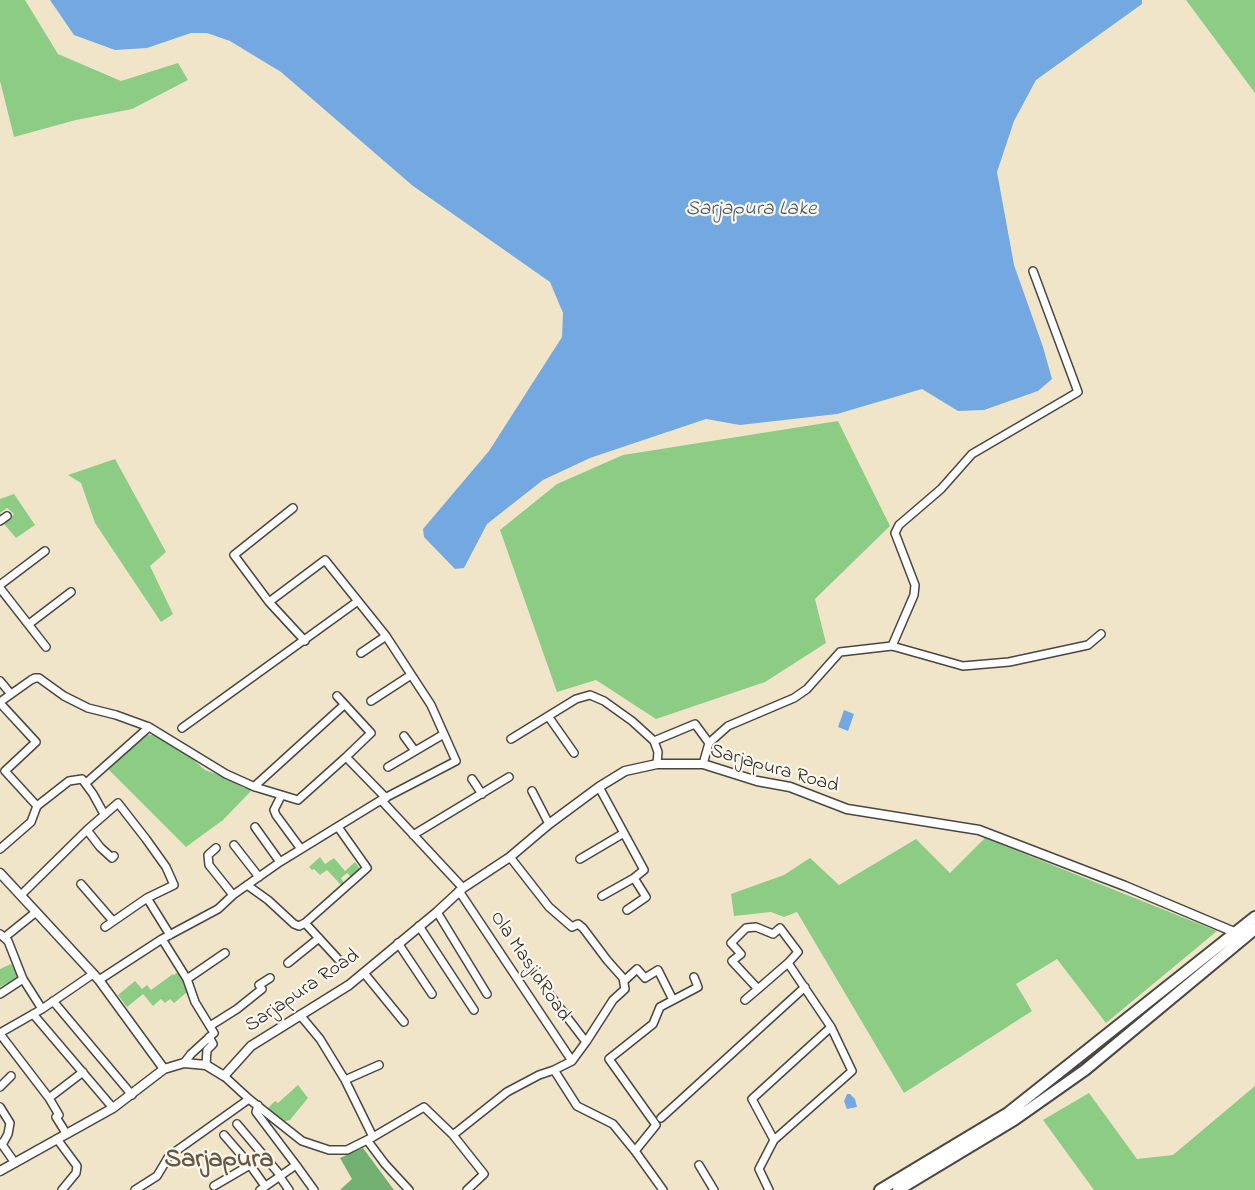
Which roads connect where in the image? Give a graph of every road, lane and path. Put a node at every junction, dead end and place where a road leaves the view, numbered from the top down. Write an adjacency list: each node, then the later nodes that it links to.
1 (1033, 271): 14 (street)
2 (293, 508): 9 (street)
3 (7, 516): 4 (street)
4 (0, 521)
5 (45, 551): 6 (street)
6 (0, 587): 10 (street)
7 (71, 592): 10 (street)
8 (358, 601): 9 (street); 12 (street); 13 (street)
9 (268, 602): 13 (street)
10 (29, 624): 15 (street)
11 (1101, 634): 14 (street)
12 (386, 636): 16 (street); 17 (street)
13 (304, 641): 26 (street)
14 (892, 645): 31 (street)
15 (46, 647)
16 (361, 653)
17 (411, 675): 21 (street); 27 (street)
18 (0, 681): 19 (street)
19 (11, 694): 22 (street); 25 (street)
20 (337, 696): 23 (street)
21 (371, 701)
22 (0, 703): 47 (street)
23 (344, 705): 34 (street); 41 (street)
24 (548, 716): 29 (street); 30 (street); 33 (street)
25 (149, 728): 40 (street); 41 (street)
26 (182, 728)
27 (444, 734): 32 (street); 46 (street)
28 (404, 736): 32 (street)
29 (511, 739)
30 (654, 741): 31 (street); 35 (street)
31 (709, 743): 36 (street)
32 (415, 751): 37 (street)
33 (574, 753)
34 (346, 757): 45 (street); 46 (street, Ola MasjidRoad)
35 (657, 764): 36 (street, Sarjapura Road); 42 (street, Sarjapura Road)
36 (703, 764): 82 (street, Sarjapura Road)
37 (388, 767)
38 (509, 777): 44 (street)
39 (472, 779): 44 (street)
40 (86, 783): 47 (street); 48 (street)
41 (255, 787): 45 (street)
42 (599, 787): 49 (street, Sarjapura Road); 53 (street)
43 (532, 791): 49 (street)
44 (482, 794): 54 (street)
45 (281, 796): 58 (street)
46 (383, 799): 51 (street); 54 (street, Ola MasjidRoad)
47 (37, 806): 57 (street)
48 (104, 814): 52 (street); 72 (street)
49 (549, 824): 60 (street, Sarjapura Road)
50 (255, 827): 62 (street)
51 (338, 827): 58 (street); 78 (street)
52 (87, 830): 59 (street); 69 (street)
53 (624, 833): 61 (street); 65 (street)
54 (413, 835): 68 (street, Ola MasjidRoad)
55 (234, 845): 64 (street)
56 (216, 848): 70 (street)
57 (0, 849)
58 (301, 849): 62 (street)
59 (114, 856)
60 (510, 856): 68 (street, Sarjapura Road); 99 (street)
61 (579, 859)
62 (280, 862): 64 (street)
63 (0, 873): 69 (street)
64 (259, 877): 67 (street)
65 (634, 878): 71 (street); 73 (street)
66 (81, 884): 77 (street)
67 (247, 885): 70 (street); 78 (street)
68 (461, 890): 75 (street, Sarjapura Road); 118 (street, Ola MasjidRoad)
69 (21, 895): 74 (street)
70 (232, 895): 84 (street)
71 (602, 896)
72 (147, 898): 77 (street); 84 (street)
73 (627, 910)
74 (36, 912): 83 (street); 94 (street)
75 (437, 912): 79 (street, Sarjapura Road); 104 (street)
76 (1255, 917): 82 (main road)
77 (113, 921): 80 (street)
78 (305, 923): 85 (street)
79 (419, 926): 87 (street, Sarjapura Road); 109 (street)
80 (105, 927)
81 (1255, 929): 82 (main road)
82 (1240, 934): 162 (main road); 163 (main road)
83 (2, 935): 98 (street)
84 (170, 935): 86 (street)
85 (319, 938): 89 (street); 90 (street)
86 (162, 939): 94 (street); 97 (street)
87 (398, 943): 93 (street, Sarjapura Road); 103 (street)
88 (225, 953): 97 (street)
89 (338, 958)
90 (288, 963)
91 (788, 963): 100 (street); 101 (street); 101 (street)
92 (531, 970): 117 (street)
93 (364, 973): 111 (street, Sarjapura Road); 112 (street)
94 (96, 977): 107 (street); 122 (street)
95 (694, 977): 105 (street)
96 (270, 978): 113 (street)
97 (188, 979): 113 (street)
98 (23, 980): 102 (street); 108 (street)
99 (624, 981): 105 (street); 117 (street)
100 (806, 987): 114 (street); 135 (street)
101 (758, 989): 106 (street)
102 (0, 994)
103 (432, 994)
104 (488, 994)
105 (673, 1000): 144 (street)
106 (745, 1000)
107 (53, 1001): 108 (street); 129 (street)
108 (42, 1009): 110 (street)
109 (474, 1010)
110 (33, 1014): 115 (street); 124 (street)
111 (300, 1015): 126 (street, Sarjapura Road); 127 (street)
112 (404, 1022)
113 (210, 1026): 116 (street)
114 (831, 1027): 142 (street); 142 (street)
115 (0, 1034): 130 (street)
116 (209, 1037): 119 (street); 120 (street)
117 (586, 1042): 118 (street)
118 (572, 1061): 123 (street)
119 (184, 1063): 120 (street); 122 (street)
120 (207, 1065): 126 (street)
121 (379, 1065): 127 (street)
122 (164, 1069): 129 (street)
123 (554, 1070): 139 (street); 144 (street)
124 (83, 1072): 130 (street); 134 (street)
125 (11, 1076): 128 (street)
126 (224, 1076): 131 (street)
127 (345, 1080): 141 (street)
128 (0, 1087)
129 (132, 1095): 134 (street)
130 (49, 1098): 137 (street)
131 (249, 1099): 132 (street); 154 (street)
132 (258, 1105): 141 (street); 146 (street)
133 (0, 1107): 143 (street)
134 (114, 1108): 137 (street)
135 (661, 1118)
136 (237, 1124): 150 (street)
137 (66, 1133): 140 (street)
138 (224, 1135): 147 (street)
139 (453, 1135): 141 (street); 158 (street)
140 (57, 1139): 145 (street); 153 (street)
141 (370, 1139): 157 (street)
142 (774, 1140): 161 (street)
143 (1, 1143): 145 (street)
144 (635, 1151): 159 (street)
145 (15, 1163): 149 (street)
146 (296, 1164): 150 (street); 156 (street)
147 (249, 1165): 151 (street); 152 (street)
148 (699, 1165): 160 (street)
149 (0, 1171)
150 (280, 1177): 152 (street); 155 (street)
151 (214, 1186)
152 (263, 1188)
153 (62, 1190)
154 (135, 1190)
155 (289, 1190)
156 (314, 1190)
157 (409, 1190)
158 (467, 1190)
159 (663, 1190)
160 (714, 1190)
161 (770, 1190)
162 (880, 1190)
163 (898, 1190)

